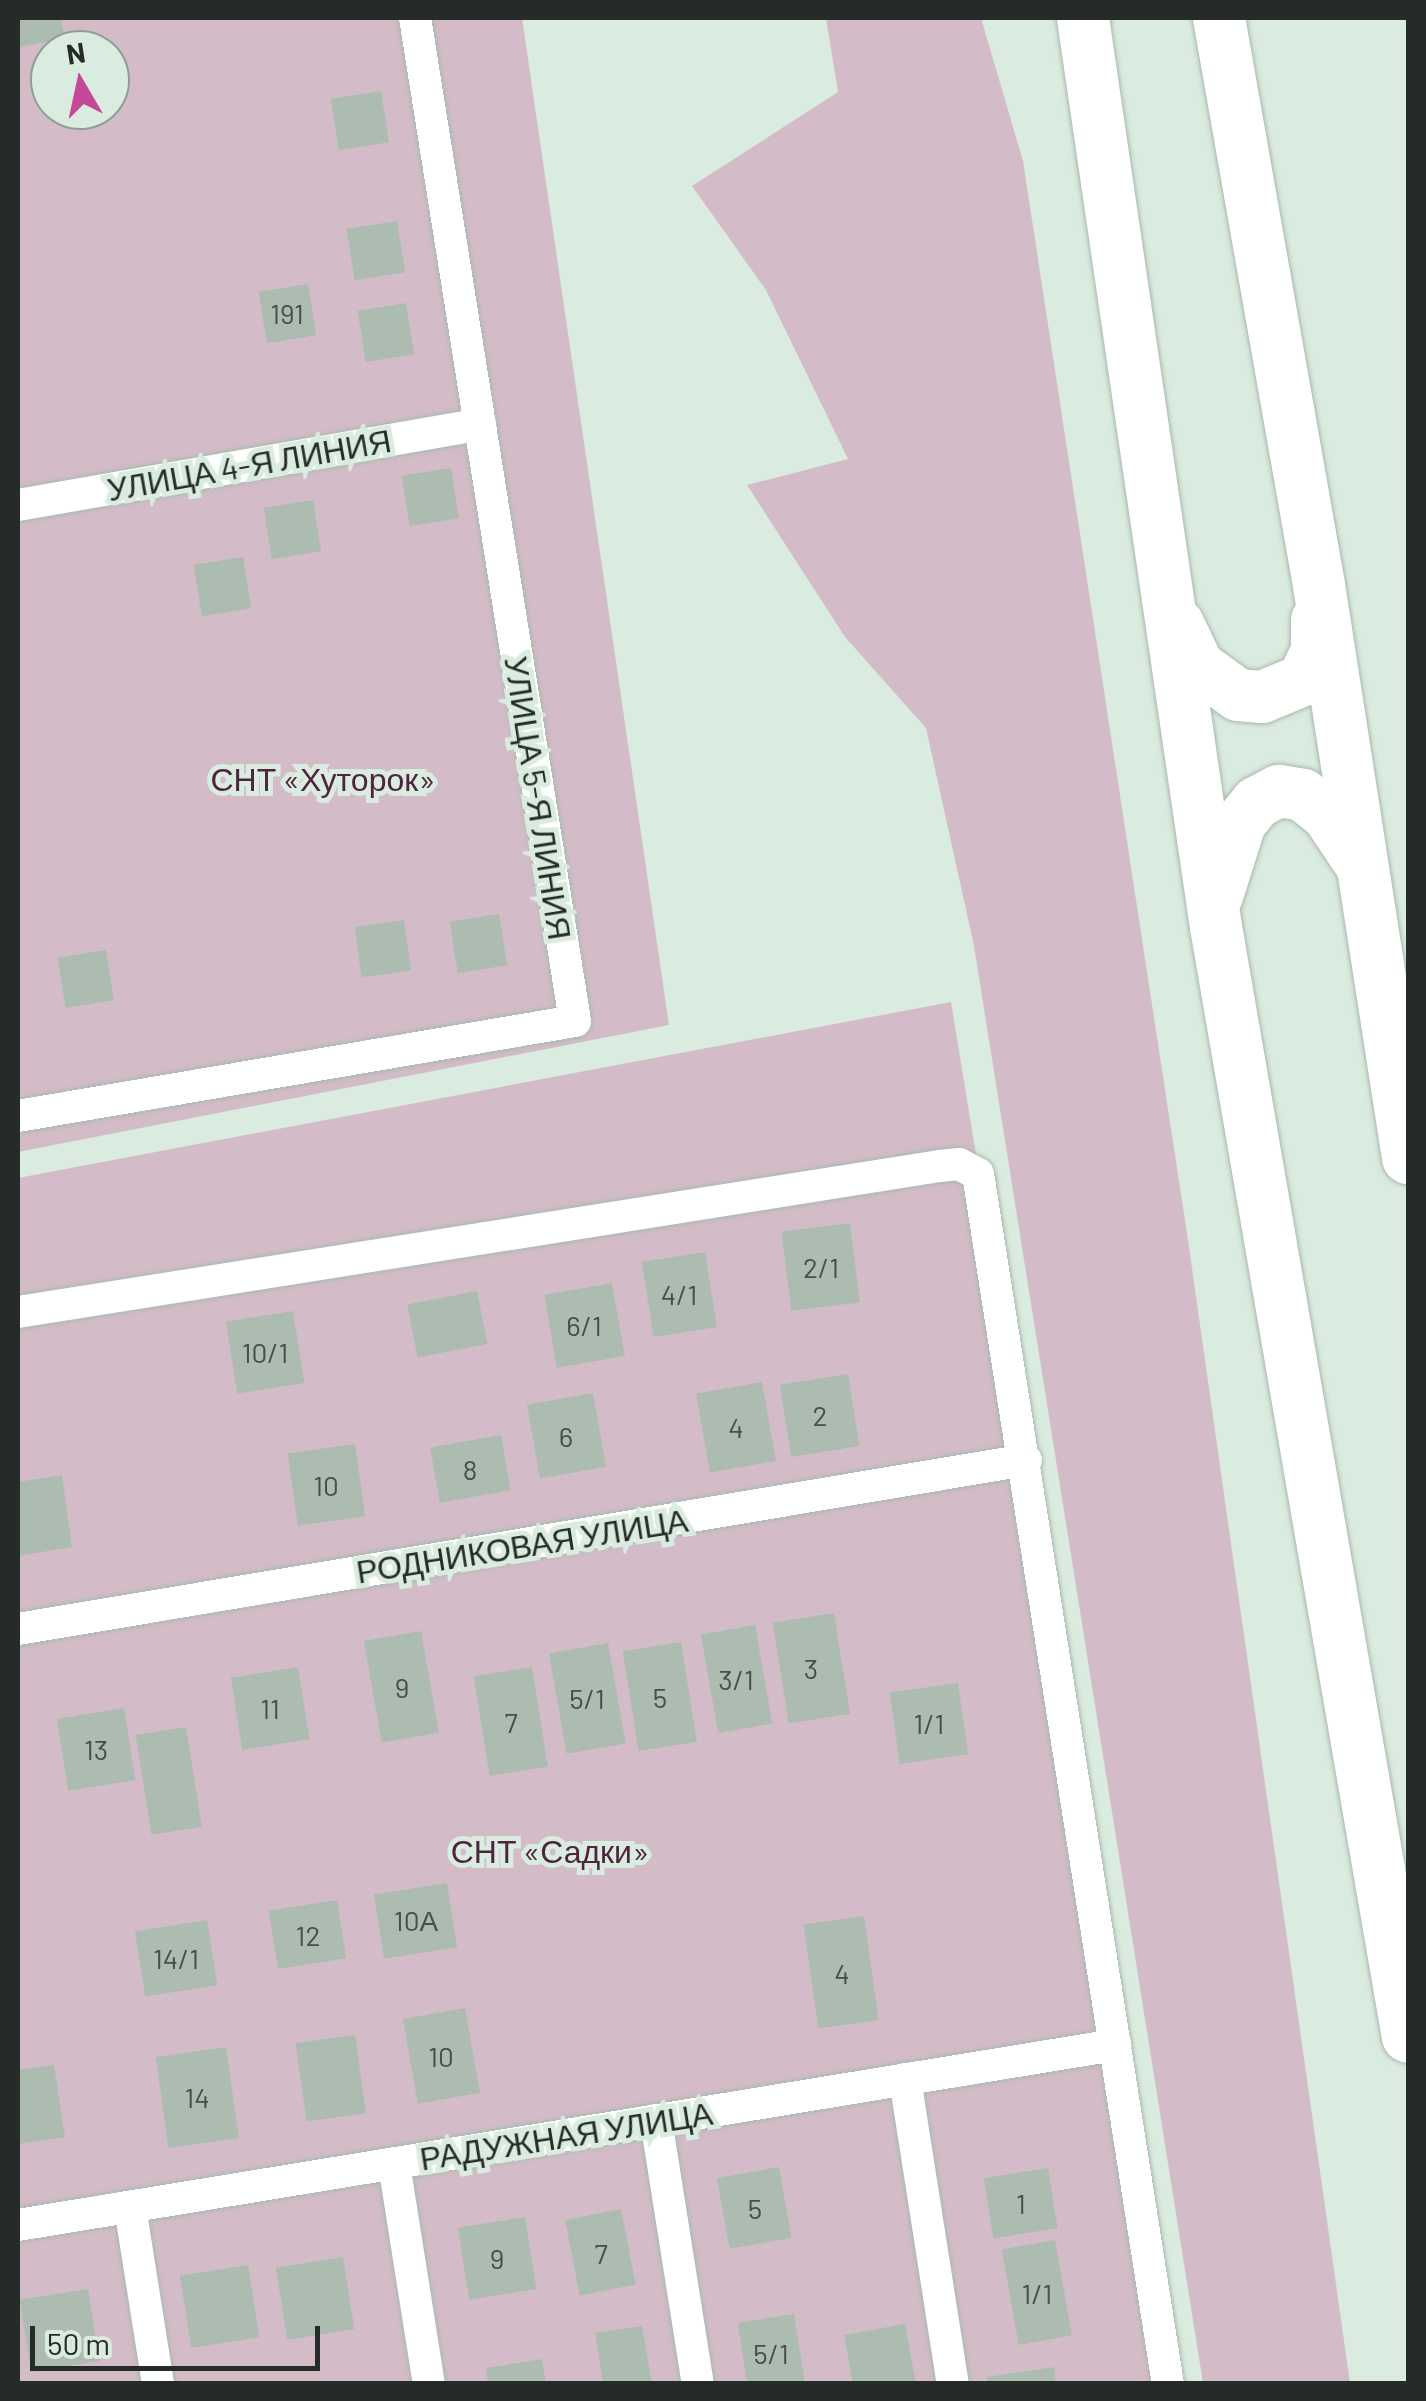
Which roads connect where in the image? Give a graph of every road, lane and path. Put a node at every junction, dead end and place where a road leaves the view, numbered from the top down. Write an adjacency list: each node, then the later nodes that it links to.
1 (416, 18): 4 (street, УЛИЦА 5-Я ЛИНИЯ)
2 (1083, 18): 7 (main road)
3 (1219, 18): 6 (main road)
4 (480, 424): 5 (street, УЛИЦА 4-Я ЛИНИЯ); 10 (street, УЛИЦА 5-Я ЛИНИЯ)
5 (18, 505)
6 (1318, 585): 7 (main road); 8 (main road)
7 (1169, 604): 9 (main road)
8 (1370, 903): 9 (main road); 11 (main road)
9 (1216, 927): 15 (main road)
10 (18, 1116)
11 (1408, 1158)
12 (18, 1312): 13 (street)
13 (1026, 1460): 14 (street, РОДНИКОВАЯ УЛИЦА); 16 (street)
14 (18, 1628)
15 (1408, 2037)
16 (1116, 2045): 17 (street, РАДУЖНАЯ УЛИЦА); 26 (street)
17 (904, 2080): 18 (street, РАДУЖНАЯ УЛИЦА); 25 (street)
18 (656, 2120): 19 (street, РАДУЖНАЯ УЛИЦА); 24 (street)
19 (394, 2164): 20 (street, РАДУЖНАЯ УЛИЦА); 23 (street)
20 (130, 2207): 21 (street, РАДУЖНАЯ УЛИЦА); 22 (street)
21 (18, 2225)
22 (158, 2384)
23 (429, 2384)
24 (698, 2384)
25 (954, 2384)
26 (1168, 2384)

